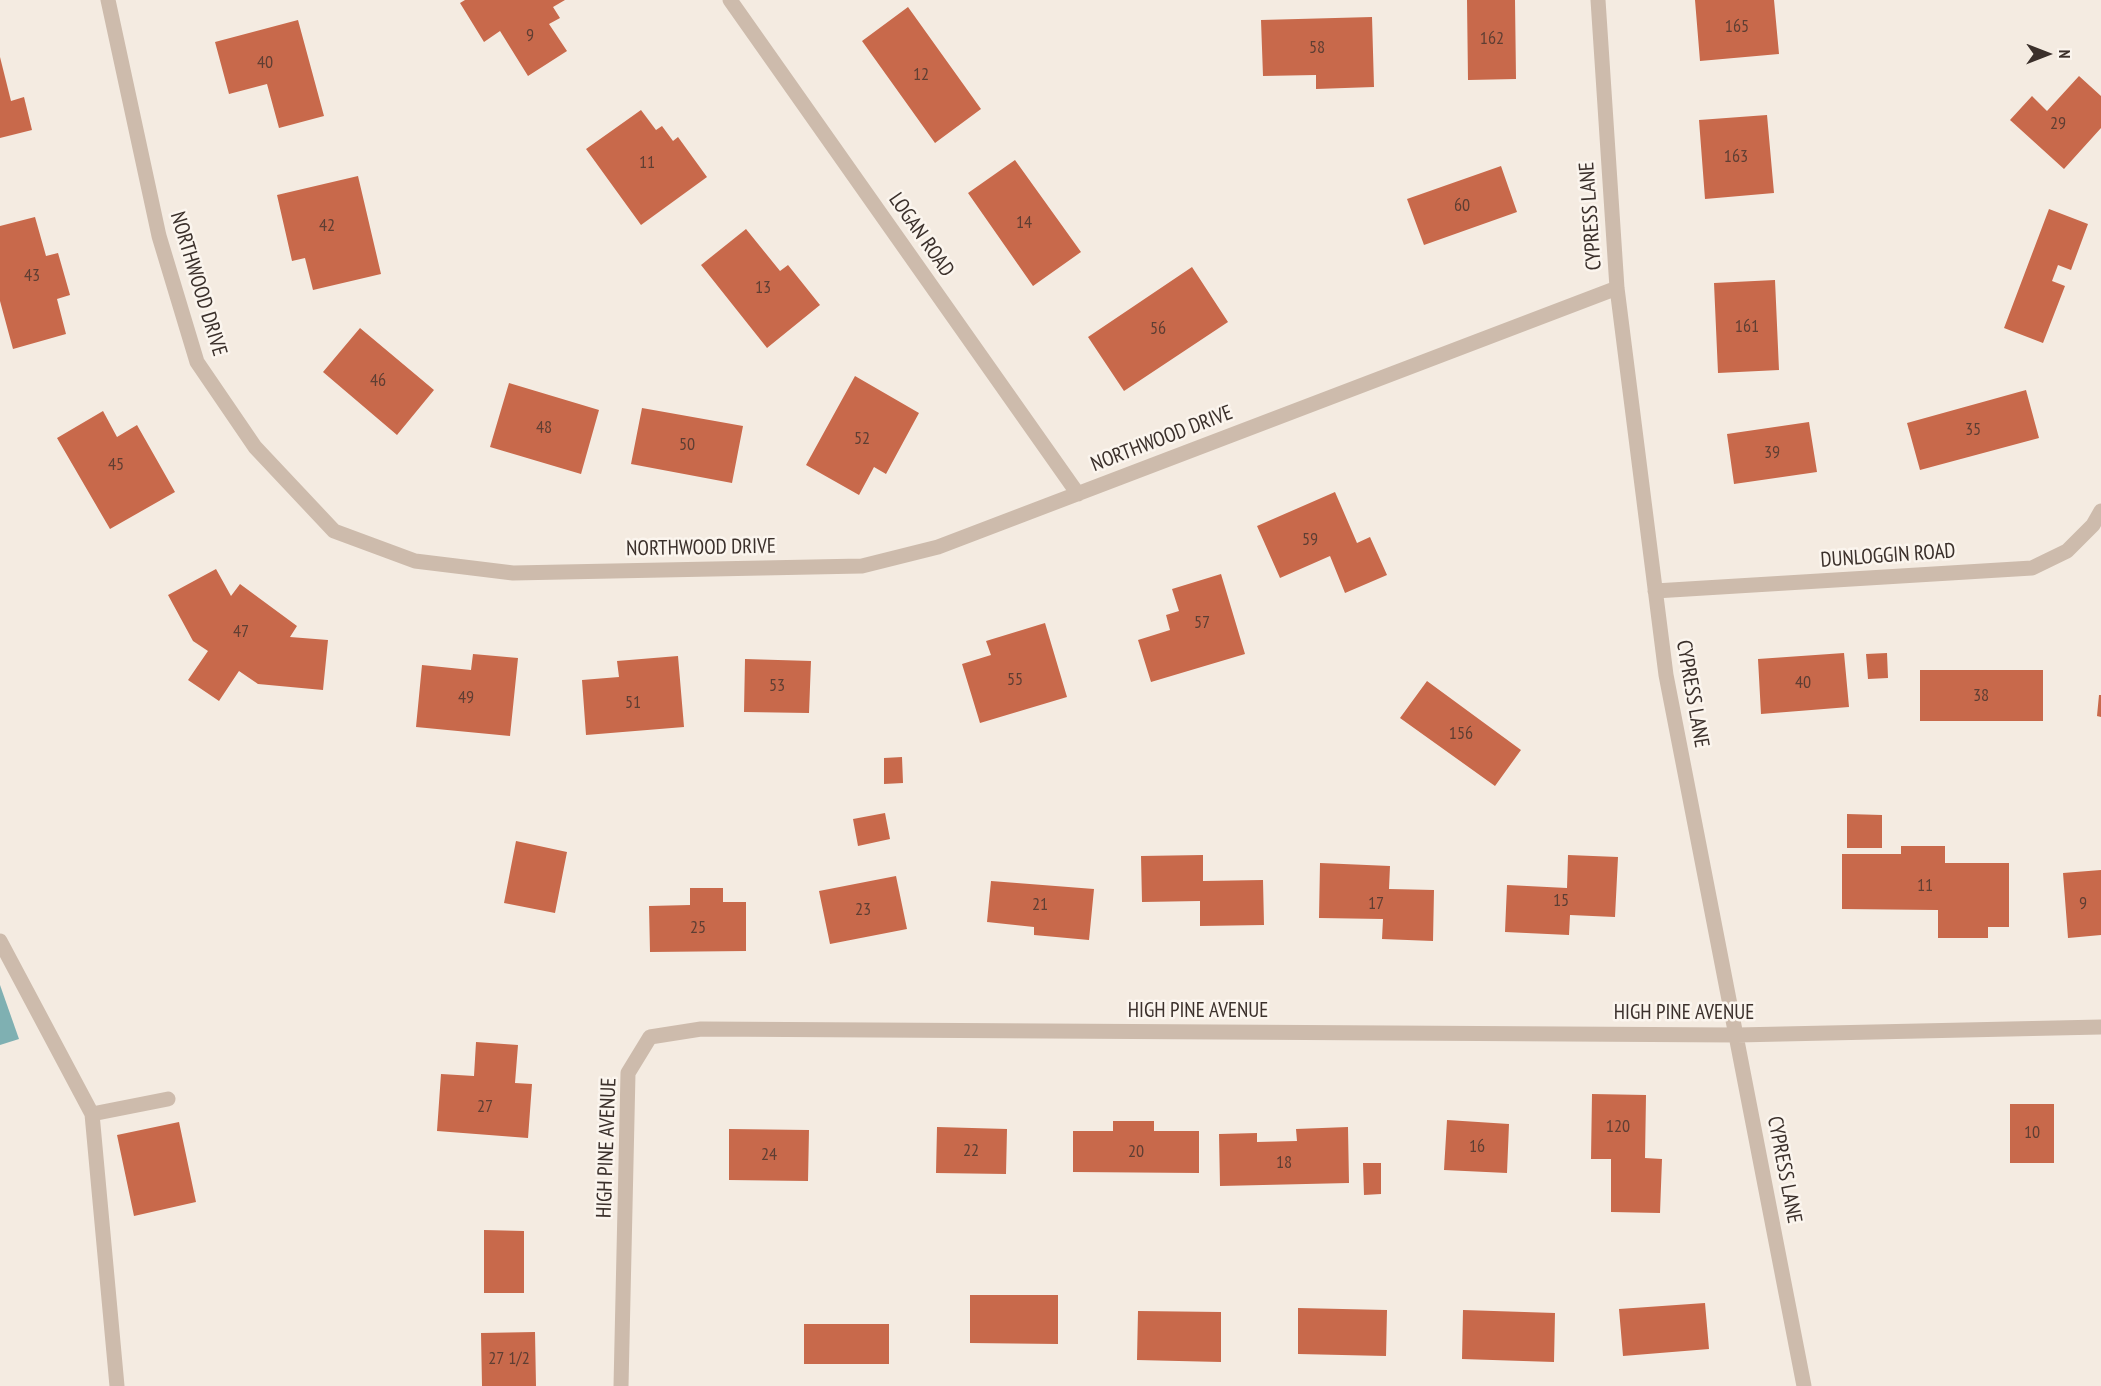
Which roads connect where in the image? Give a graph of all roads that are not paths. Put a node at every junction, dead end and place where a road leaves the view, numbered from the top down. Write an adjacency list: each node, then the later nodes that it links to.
1 (108, 0): 5 (street, NORTHWOOD DRIVE)
2 (730, 0): 5 (street, LOGAN ROAD)
3 (1598, 0): 4 (street, CYPRESS LANE)
4 (1617, 288): 5 (street, NORTHWOOD DRIVE); 8 (street, CYPRESS LANE)
5 (1078, 494)
6 (2101, 511): 7 (street, DUNLOGGIN ROAD)
7 (2097, 527): 8 (street, DUNLOGGIN ROAD)
8 (1655, 591): 11 (street, CYPRESS LANE)
9 (0, 941): 13 (street)
10 (2101, 1027): 11 (street, HIGH PINE AVENUE)
11 (1737, 1035): 15 (street, HIGH PINE AVENUE); 16 (street, CYPRESS LANE)
12 (168, 1099): 13 (street)
13 (93, 1114): 14 (street)
14 (117, 1386)
15 (621, 1386)
16 (1804, 1386)

